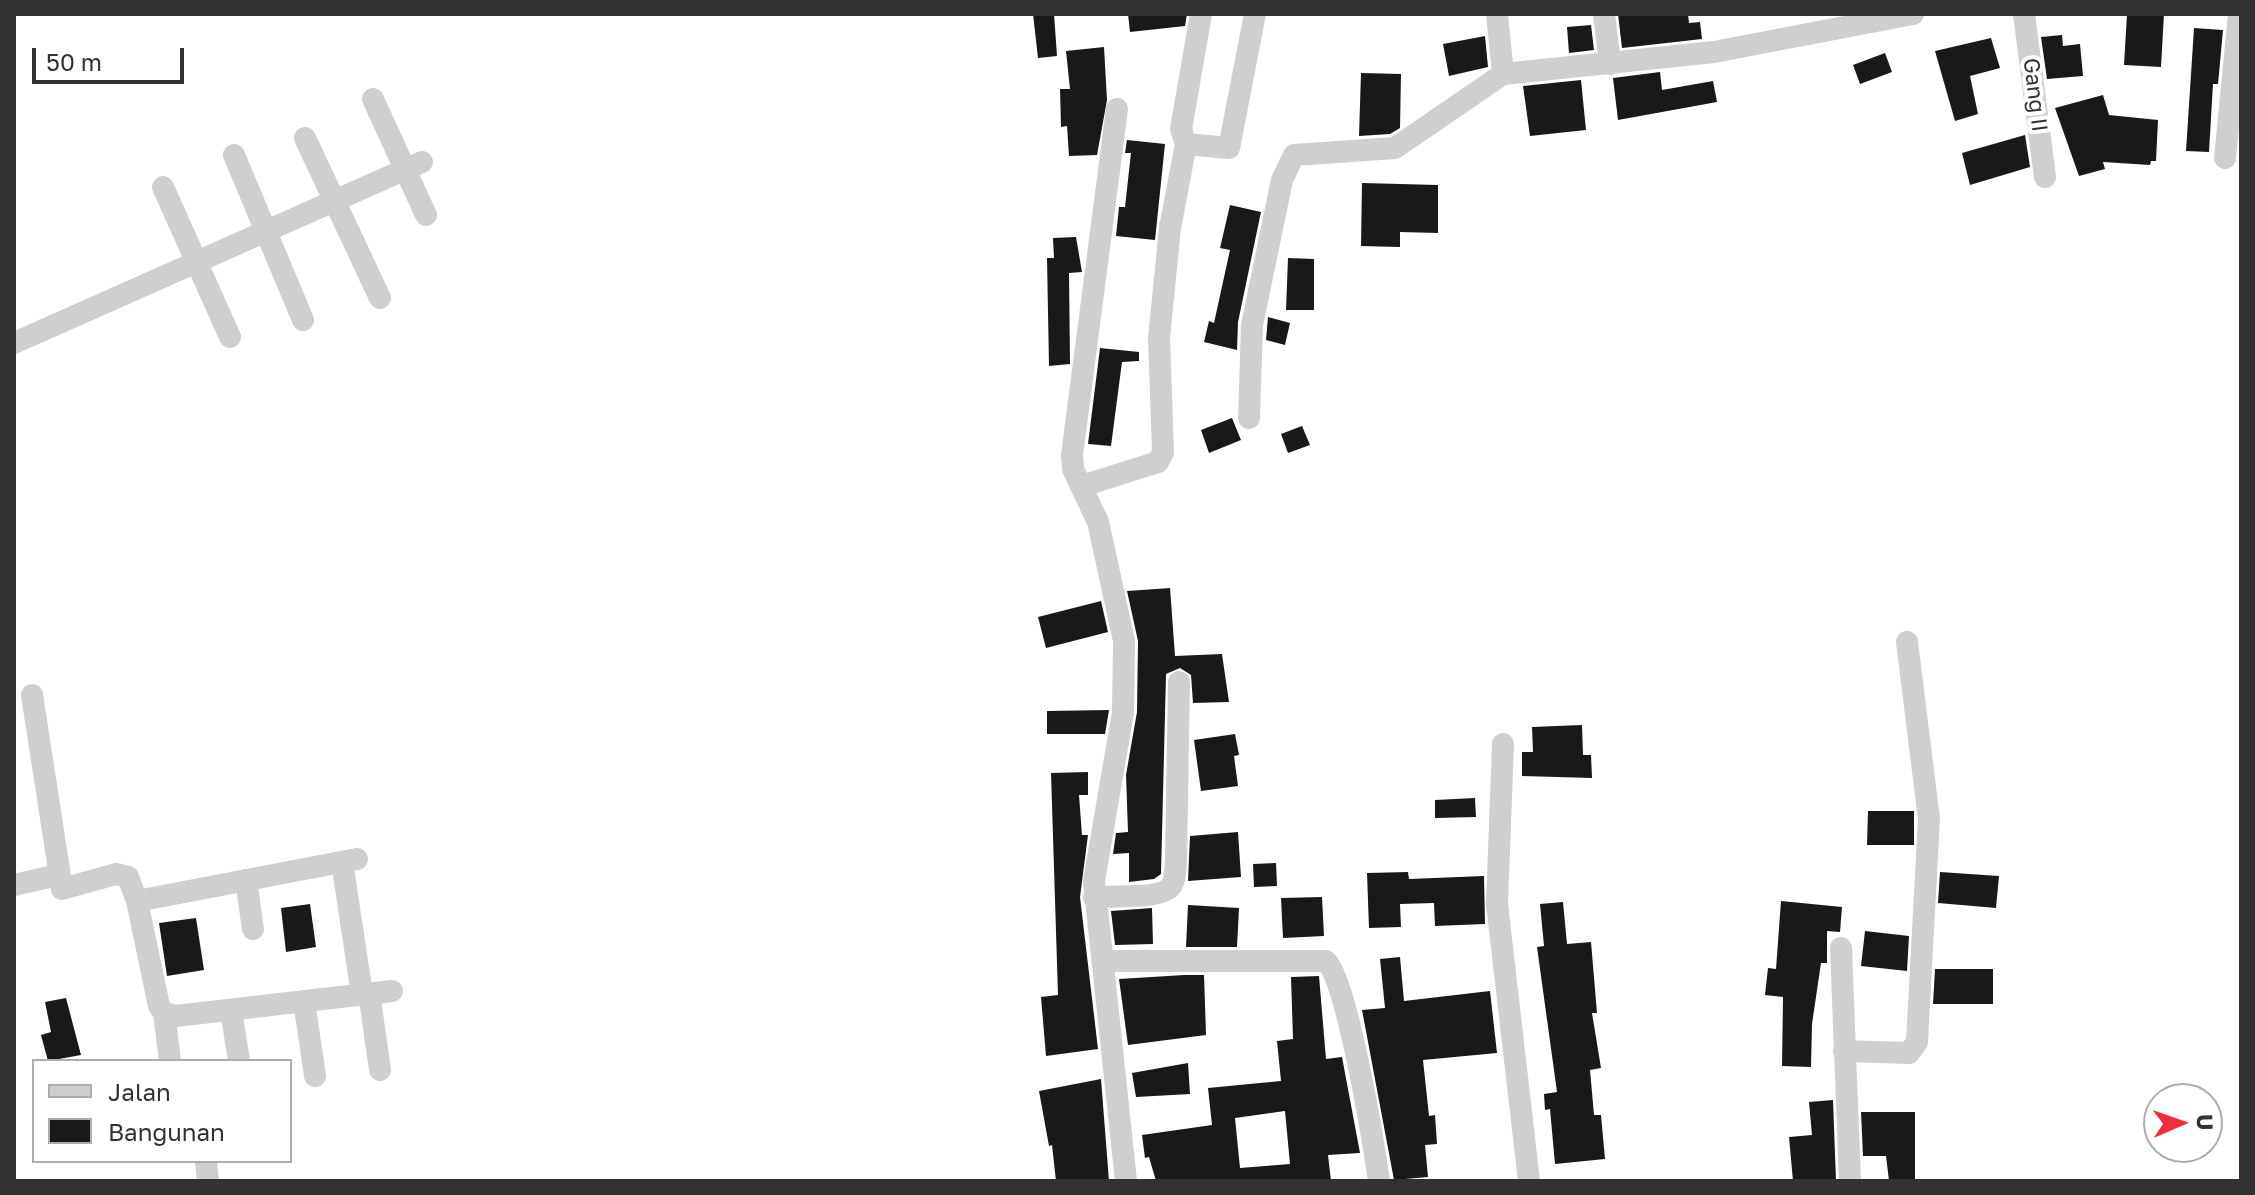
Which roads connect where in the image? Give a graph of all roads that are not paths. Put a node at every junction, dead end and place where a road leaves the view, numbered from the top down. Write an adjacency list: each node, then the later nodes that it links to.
1 (1201, 14): 14 (street)
2 (1255, 14): 14 (street)
3 (1497, 14): 10 (street)
4 (1604, 14): 9 (street)
5 (1913, 14): 8 (street)
6 (2024, 14): 18 (street, Gang II)
7 (2239, 14): 16 (street)
8 (1828, 23): 9 (street)
9 (1610, 64): 10 (street)
10 (1503, 74): 28 (street)
11 (373, 99): 17 (street)
12 (1117, 109): 29 (street)
13 (305, 138): 20 (street)
14 (1186, 144): 29 (street)
15 (234, 155): 22 (street)
16 (2225, 158)
17 (414, 166): 20 (street); 21 (street)
18 (2045, 177)
19 (163, 187): 23 (street)
20 (335, 201): 22 (street); 24 (street)
21 (426, 215)
22 (265, 232): 23 (street); 25 (street)
23 (197, 262): 26 (street); 27 (street)
24 (380, 298)
25 (303, 320)
26 (230, 337)
27 (14, 343)
28 (1249, 418)
29 (1082, 486): 37 (street)
30 (1907, 642): 47 (street)
31 (1179, 682): 37 (street)
32 (32, 695): 34 (street)
33 (1503, 744): 54 (street)
34 (58, 875): 36 (street); 38 (street)
35 (246, 880): 38 (street); 39 (street); 43 (street)
36 (14, 885)
37 (1094, 897): 41 (street)
38 (137, 901): 46 (street)
39 (253, 929)
40 (1841, 948): 47 (street)
41 (1103, 961): 52 (street); 53 (street)
42 (392, 991): 43 (street)
43 (366, 994): 44 (street); 50 (street)
44 (304, 1001): 45 (street); 51 (street)
45 (231, 1010): 46 (street); 49 (street)
46 (164, 1013): 48 (street)
47 (1844, 1051): 55 (street)
48 (170, 1059)
49 (239, 1059)
50 (380, 1070)
51 (315, 1076)
52 (1126, 1181)
53 (1379, 1181)
54 (1529, 1181)
55 (1850, 1181)

